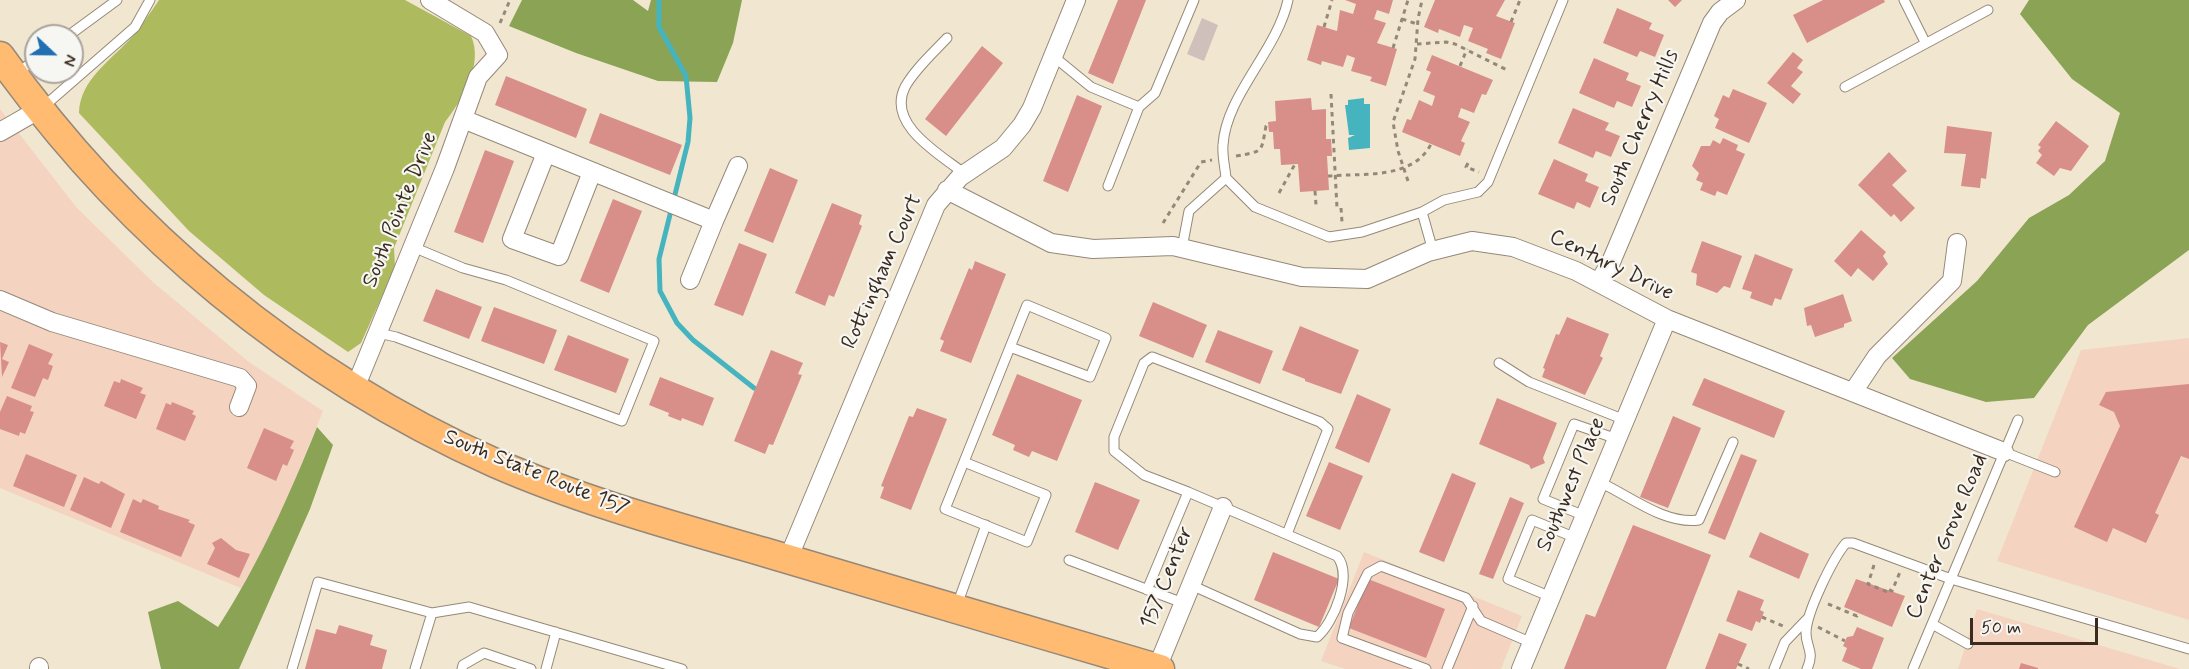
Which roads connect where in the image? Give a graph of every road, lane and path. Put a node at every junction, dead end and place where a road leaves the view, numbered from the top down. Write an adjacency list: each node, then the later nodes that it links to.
1 (117, 0): 18 (lane)
2 (150, 0): 34 (lane)
3 (430, 0): 25 (street)
4 (510, 0): 25 (path)
5 (1076, 0): 27 (street, Rottingham Court)
6 (1194, 0): 33 (lane)
7 (1288, 0): 51 (lane)
8 (1332, 0): 20 (path)
9 (1408, 0): 16 (path)
10 (1422, 0): 19 (path)
11 (1520, 0): 17 (path)
12 (1563, 0): 58 (lane)
13 (1736, 0): 67 (street, South Cherry Hills)
14 (1904, 0): 22 (lane)
15 (1988, 10): 22 (lane)
16 (1402, 19): 19 (path); 24 (path)
17 (1511, 22)
18 (84, 24)
19 (1418, 24): 23 (path)
20 (1324, 27)
21 (947, 38): 48 (lane)
22 (1925, 42): 31 (lane)
23 (1417, 44): 26 (path); 45 (path)
24 (1393, 48)
25 (495, 49): 35 (street, South Pointe Drive)
26 (1467, 49): 28 (path); 30 (path)
27 (1053, 56): 33 (lane); 48 (street, Rottingham Court)
28 (1460, 66)
29 (12, 69): 34 (main road, South State Route 157)
30 (1507, 70)
31 (1845, 87)
32 (1331, 94): 49 (path)
33 (1139, 107): 53 (lane)
34 (40, 109): 37 (street); 73 (main road, South State Route 157)
35 (463, 119): 39 (street); 63 (street, South Pointe Drive)
36 (1268, 124): 40 (path)
37 (0, 132)
38 (1431, 144): 45 (path)
39 (546, 153): 46 (street); 46 (street)
40 (1234, 156)
41 (1214, 160): 60 (path)
42 (1468, 163): 47 (path)
43 (1295, 164): 56 (path)
44 (738, 166): 59 (street)
45 (1404, 169): 49 (path); 52 (path)
46 (592, 172): 59 (street)
47 (1481, 173)
48 (965, 174): 54 (street, Rottingham Court)
49 (1335, 175): 50 (path); 61 (path)
50 (1328, 176)
51 (1226, 178): 58 (lane); 64 (lane)
52 (1408, 181)
53 (1108, 186)
54 (947, 190): 64 (street, Century Drive); 91 (street, Rottingham Court)
55 (1315, 191): 57 (path)
56 (1279, 193)
57 (1316, 205)
58 (1422, 212): 65 (lane)
59 (714, 221): 66 (street)
60 (1163, 223)
61 (1342, 224)
62 (1957, 243): 74 (street)
63 (413, 247): 70 (street, South Pointe Drive); 70 (lane)
64 (1182, 248): 65 (street, Century Drive)
65 (1433, 251): 67 (street, Century Drive)
66 (690, 280)
67 (1599, 282): 69 (street, Century Drive)
68 (0, 300): 75 (street)
69 (1667, 319): 74 (street, Century Drive); 76 (street, Southwest Place)
70 (378, 333): 73 (street, South Pointe Drive)
71 (1010, 347): 71 (lane); 81 (lane)
72 (1498, 363): 76 (lane)
73 (355, 388): 91 (main road, South State Route 157)
74 (1853, 392): 80 (street, Century Drive)
75 (239, 407)
76 (1624, 420): 78 (street, Southwest Place)
77 (2018, 420): 80 (lane, Center Grove Road)
78 (1617, 440): 83 (street, Southwest Place); 86 (lane)
79 (1733, 442): 83 (lane)
80 (2004, 452): 82 (lane); 94 (lane, Center Grove Road)
81 (964, 462): 87 (lane); 87 (lane)
82 (2055, 472)
83 (1599, 482): 86 (street, Southwest Place)
84 (1188, 492): 85 (lane); 88 (lane); 96 (lane)
85 (1223, 507): 88 (lane); 95 (street, 157 Center)
86 (1585, 516): 89 (street, Southwest Place)
87 (986, 525): 101 (lane)
88 (1287, 534): 95 (lane)
89 (1576, 538): 97 (street, Southwest Place); 97 (lane)
90 (1878, 552): 93 (lane); 93 (path); 98 (lane)
91 (788, 559): 101 (main road, South State Route 157)
92 (1069, 560): 96 (lane)
93 (1904, 561): 94 (lane)
94 (1951, 579): 106 (lane, Center Grove Road); 112 (lane)
95 (1191, 585): 99 (street, 157 Center)
96 (1147, 590): 99 (lane)
97 (1551, 597): 110 (street, Southwest Place)
98 (1817, 600): 103 (path); 105 (lane)
99 (1183, 603): 121 (street, 157 Center)
100 (1473, 606): 110 (lane); 122 (lane); 123 (lane)
101 (956, 609): 121 (main road, South State Route 157)
102 (432, 613): 108 (lane); 115 (lane); 116 (lane)
103 (1858, 613)
104 (1762, 617): 107 (path)
105 (1808, 620): 107 (lane); 109 (path); 127 (lane)
106 (1932, 624): 111 (lane); 128 (lane, Center Grove Road)
107 (1795, 630): 126 (lane)
108 (556, 632): 119 (lane); 120 (lane)
109 (1845, 641)
110 (1532, 643): 124 (street, Southwest Place)
111 (1968, 644)
112 (2189, 649)
113 (1738, 664): 125 (path)
114 (506, 665): 117 (lane); 118 (lane)
115 (292, 669)
116 (415, 669)
117 (462, 669)
118 (531, 669)
119 (546, 669)
120 (682, 669)
121 (1158, 669)
122 (1426, 669)
123 (1447, 669)
124 (1521, 669)
125 (1749, 669)
126 (1774, 669)
127 (1808, 669)
128 (1913, 669)

